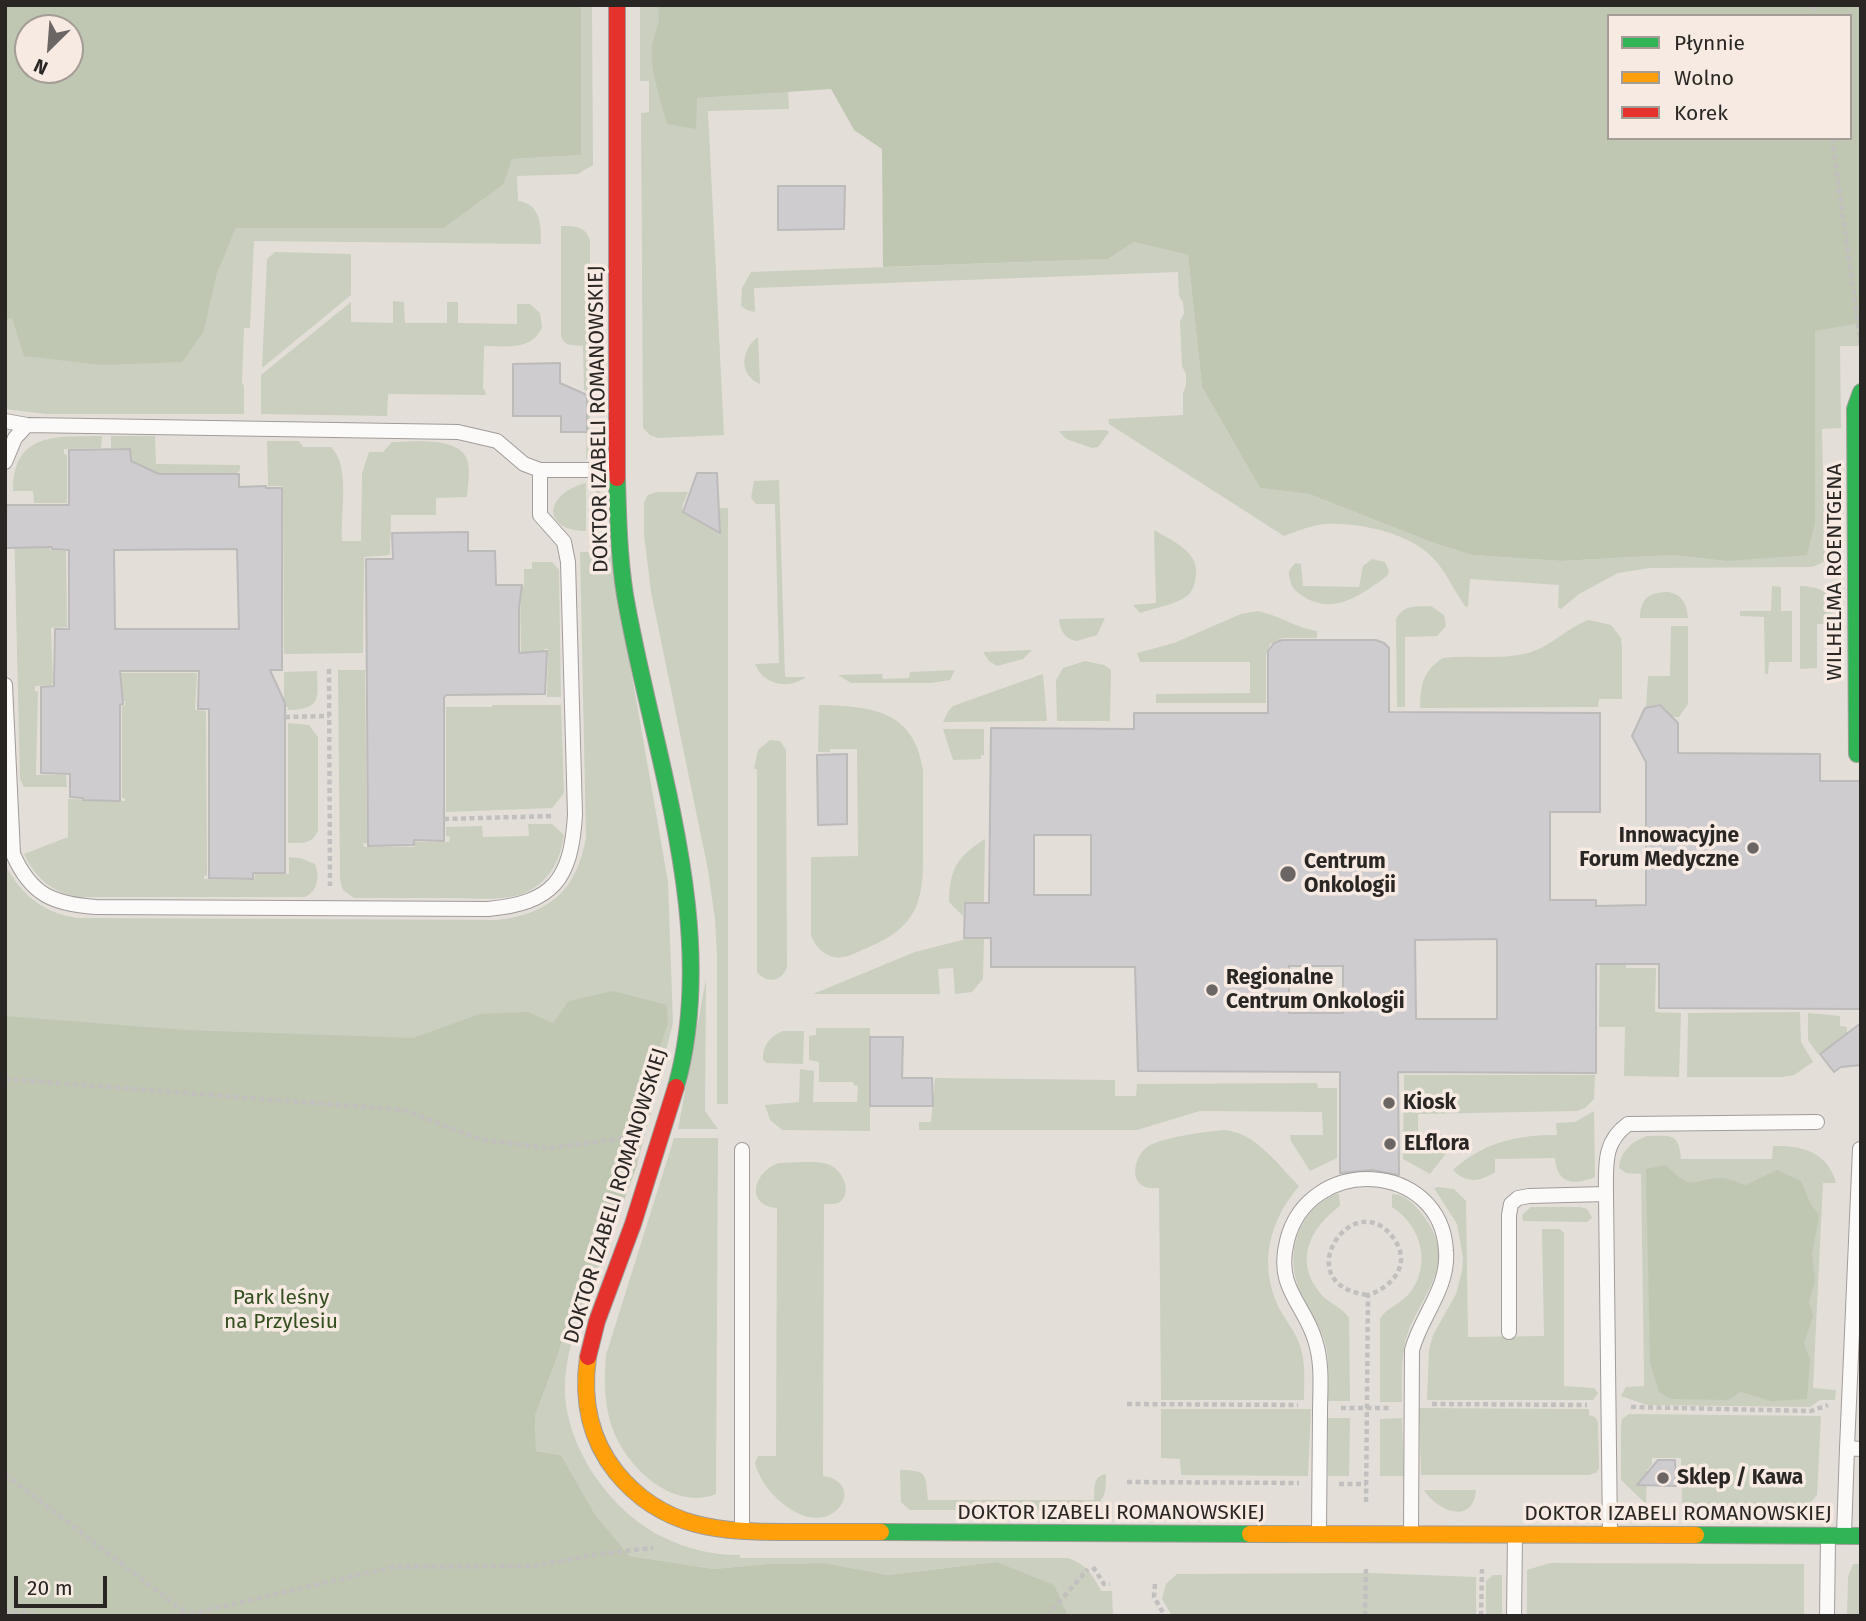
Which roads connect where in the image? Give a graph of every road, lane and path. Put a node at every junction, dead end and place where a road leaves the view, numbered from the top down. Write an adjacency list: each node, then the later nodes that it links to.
1 (617, 5): 9 (street, DOKTOR IZABELI ROMANOWSKIEJ)
2 (1832, 140): 3 (path)
3 (1861, 345)
4 (1861, 392): 10 (street, WILHELMA ROENTGENA)
5 (5, 421): 6 (lane)
6 (27, 425): 7 (lane); 8 (lane)
7 (5, 462)
8 (540, 470): 9 (lane); 16 (lane)
9 (618, 470): 21 (street, DOKTOR IZABELI ROMANOWSKIEJ)
10 (1858, 594): 15 (street, WILHELMA ROENTGENA)
11 (329, 668): 13 (path)
12 (5, 685): 18 (lane)
13 (329, 716): 14 (path); 18 (path)
14 (285, 717)
15 (1857, 754)
16 (575, 815): 17 (path); 18 (lane)
17 (444, 819)
18 (330, 908)
19 (5, 1079): 21 (path)
20 (1817, 1122): 24 (lane)
21 (661, 1133): 35 (street, DOKTOR IZABELI ROMANOWSKIEJ)
22 (1860, 1149): 31 (lane)
23 (741, 1150): 35 (lane)
24 (1606, 1194): 26 (lane); 39 (lane)
25 (1367, 1295): 25 (path); 29 (path)
26 (1509, 1332)
27 (1127, 1404): 28 (path)
28 (1320, 1407): 29 (path); 34 (lane); 37 (lane)
29 (1366, 1408): 30 (path); 34 (path)
30 (1402, 1409)
31 (1854, 1448): 40 (lane)
32 (5, 1474): 47 (path)
33 (1127, 1482): 34 (path)
34 (1320, 1484): 36 (lane)
35 (742, 1532): 36 (street, DOKTOR IZABELI ROMANOWSKIEJ)
36 (1319, 1534): 37 (street, DOKTOR IZABELI ROMANOWSKIEJ)
37 (1411, 1534): 38 (street, DOKTOR IZABELI ROMANOWSKIEJ)
38 (1515, 1535): 39 (street, DOKTOR IZABELI ROMANOWSKIEJ); 53 (lane)
39 (1610, 1536): 40 (street, DOKTOR IZABELI ROMANOWSKIEJ)
40 (1844, 1536): 54 (lane)
41 (659, 1547): 47 (path)
42 (1091, 1564): 49 (path)
43 (1366, 1568): 51 (path)
44 (1482, 1569): 52 (path)
45 (1155, 1584): 50 (path)
46 (5, 1611): 48 (path)
47 (185, 1615)
48 (46, 1616)
49 (1047, 1616)
50 (1165, 1616)
51 (1365, 1616)
52 (1482, 1616)
53 (1514, 1616)
54 (1828, 1616)

